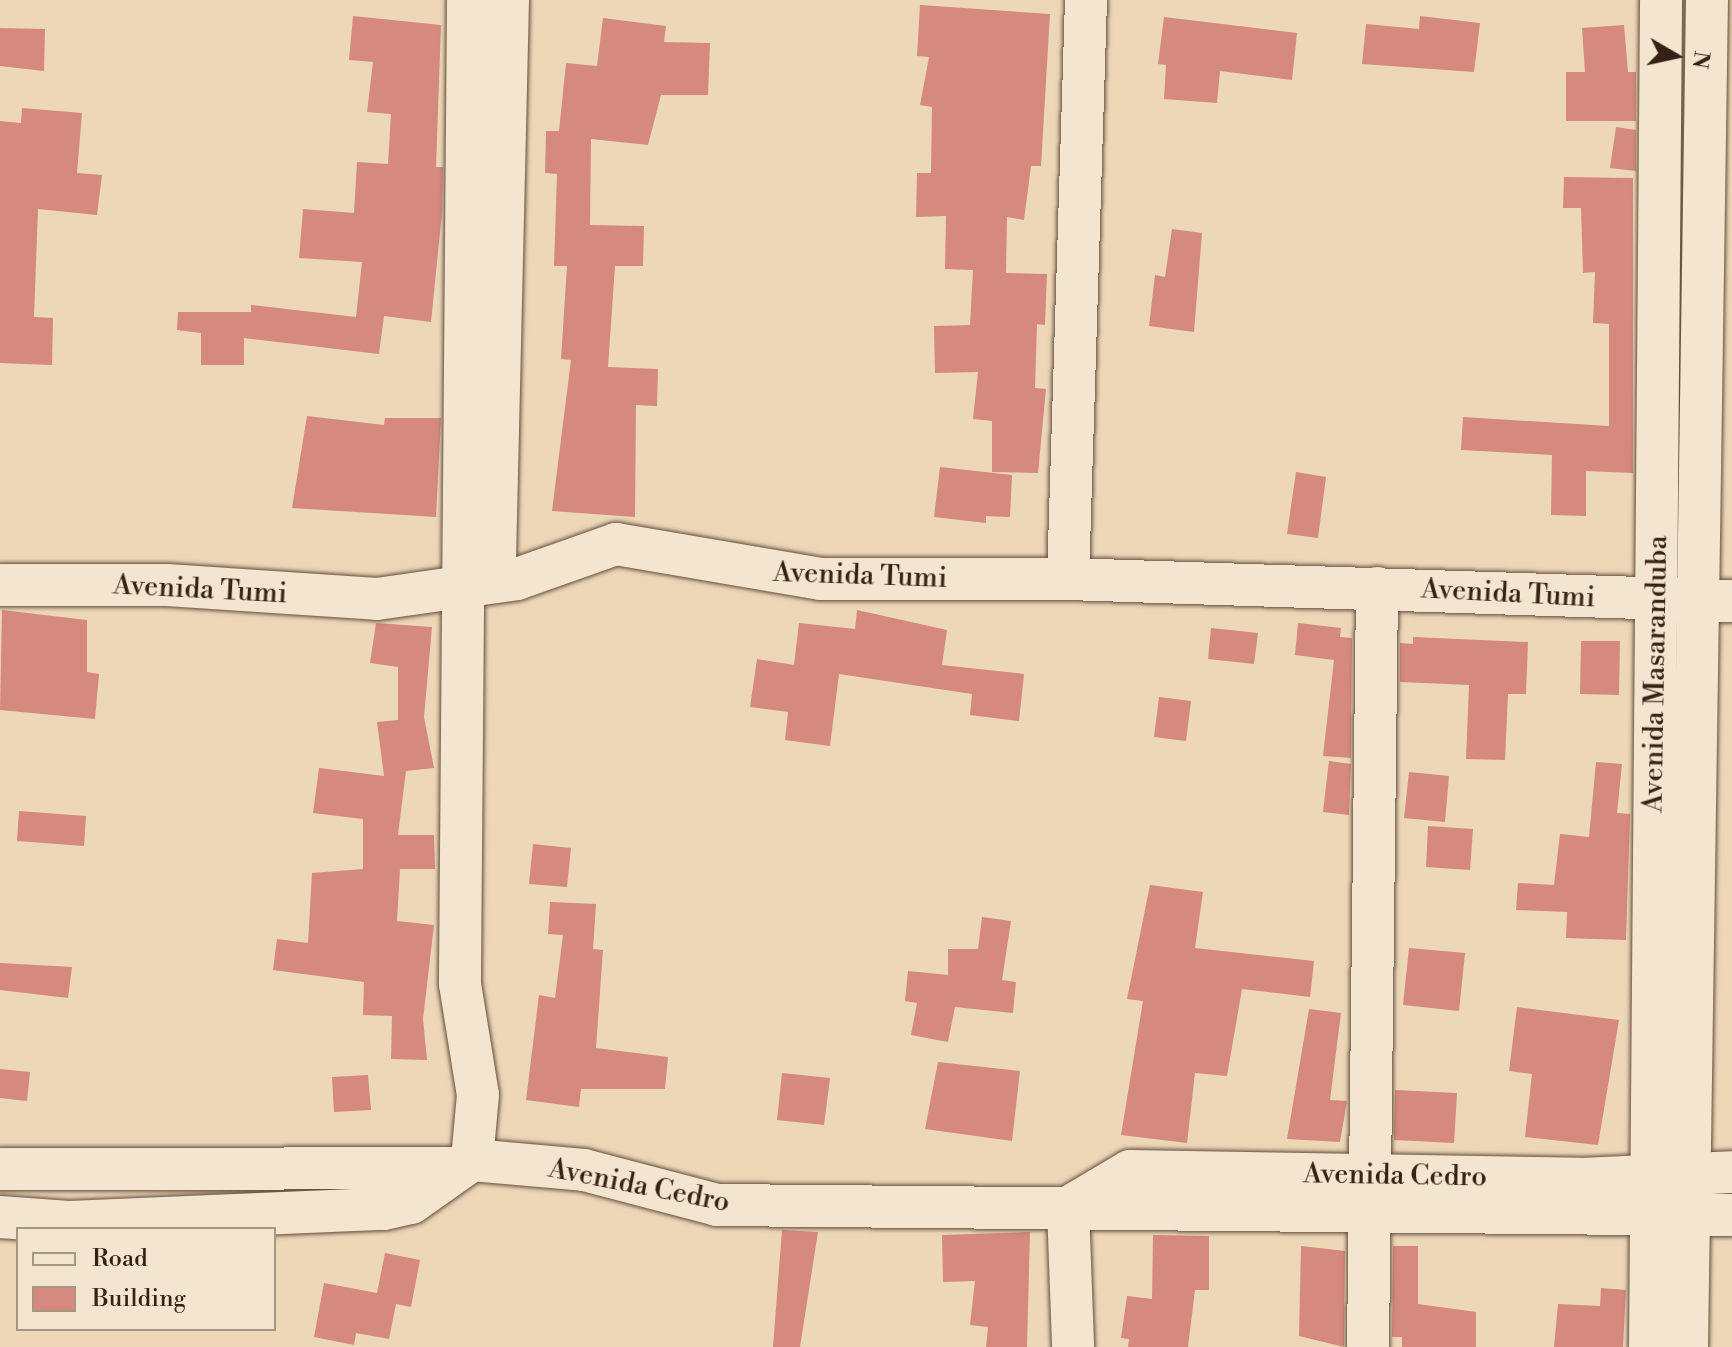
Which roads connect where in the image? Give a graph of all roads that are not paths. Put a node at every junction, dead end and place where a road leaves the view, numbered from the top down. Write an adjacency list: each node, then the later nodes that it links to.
1 (468, 0): 7 (street)
2 (508, 0): 7 (street)
3 (1086, 0): 6 (street)
4 (1661, 0): 8 (street, Avenida Masaranduba)
5 (1707, 0): 8 (street)
6 (1068, 579): 7 (street, Avenida Tumi); 10 (street, Avenida Tumi)
7 (480, 580): 9 (street, Avenida Tumi); 11 (street)
8 (1696, 583): 10 (street, Avenida Tumi); 15 (street, Avenida Masaranduba)
9 (0, 585)
10 (1377, 588): 14 (street)
11 (462, 1164): 12 (street, Avenida Cedro); 16 (street, Avenida Cedro); 18 (street)
12 (0, 1169)
13 (1732, 1172): 15 (street, Avenida Cedro)
14 (1371, 1193): 15 (street, Avenida Cedro); 16 (street, Avenida Cedro); 20 (street)
15 (1669, 1193): 17 (street, Avenida Cedro); 21 (street, Avenida Masaranduba); 22 (street)
16 (1068, 1208): 19 (street)
17 (1732, 1215)
18 (0, 1217)
19 (1073, 1347)
20 (1368, 1347)
21 (1650, 1347)
22 (1687, 1347)

